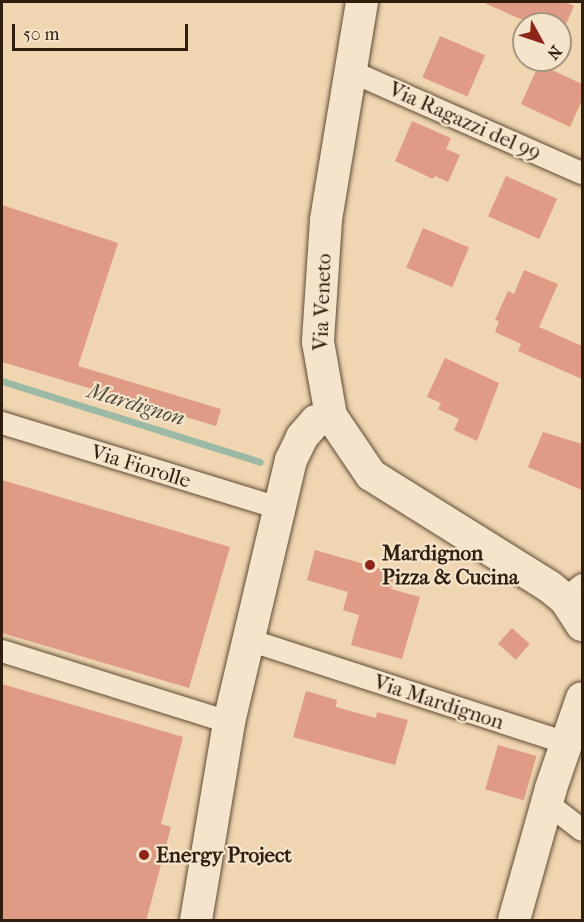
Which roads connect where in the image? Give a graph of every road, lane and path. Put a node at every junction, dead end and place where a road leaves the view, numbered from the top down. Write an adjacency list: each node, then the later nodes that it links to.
1 (362, 2): 2 (street, Via Veneto)
2 (348, 70): 3 (street, Via Ragazzi del 99); 4 (street, Via Veneto)
3 (582, 173)
4 (331, 416): 6 (street); 7 (street, Via Veneto)
5 (2, 423): 6 (street, Via Fiorolle)
6 (280, 509): 9 (street)
7 (573, 592): 8 (street, Via Veneto)
8 (582, 625)
9 (249, 640): 12 (street); 13 (street, Via Mardignon)
10 (2, 651): 12 (street)
11 (582, 698): 13 (street)
12 (229, 722): 16 (street)
13 (568, 744): 14 (street)
14 (546, 803): 15 (street); 17 (street)
15 (582, 830)
16 (196, 921)
17 (514, 921)

